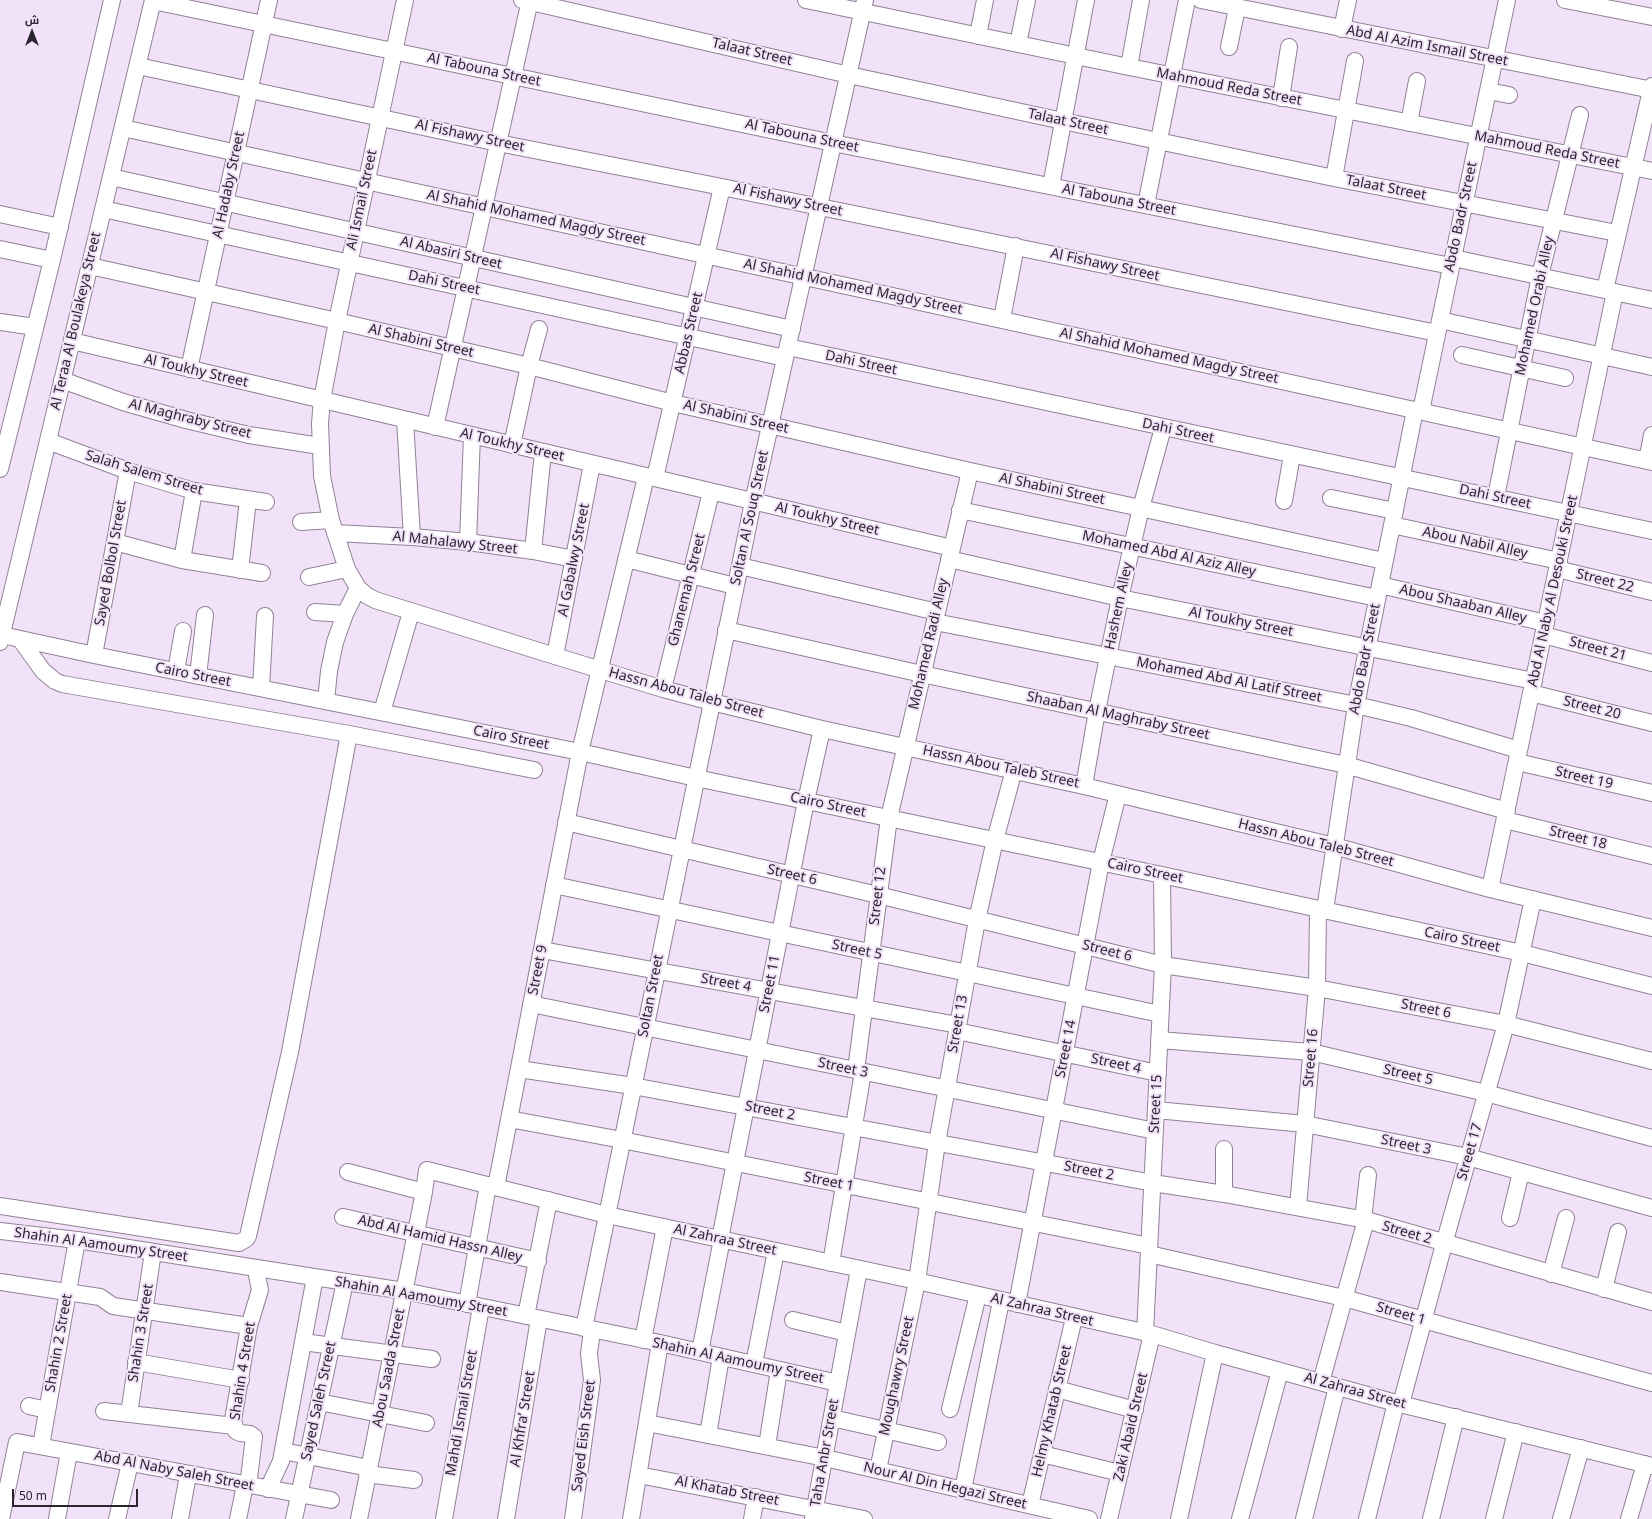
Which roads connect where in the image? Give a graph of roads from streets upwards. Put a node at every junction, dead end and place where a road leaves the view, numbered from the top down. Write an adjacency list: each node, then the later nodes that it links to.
1 (112, 0): 67 (street)
2 (153, 0): 19 (street, Al Tabouna Street); 29 (street, Al Teraa Al Boulakeya Street)
3 (269, 0): 19 (street, Al Hadaby Street)
4 (405, 0): 25 (street, Ali Ismail Street)
5 (806, 0): 16 (street, Mahmoud Reda Street)
6 (985, 0): 21 (street)
7 (1027, 0): 22 (street)
8 (1086, 0): 26 (street)
9 (1141, 0): 30 (street)
10 (1187, 0): 33 (street)
11 (1201, 0): 17 (street, Abd Al Azim Ismail Street)
12 (1348, 0): 20 (street)
13 (1507, 0): 27 (street, Abdo Badr Street)
14 (1565, 0): 18 (street)
15 (527, 1): 31 (street, Talaat Street); 32 (street)
16 (864, 6): 21 (street, Mahmoud Reda Street); 31 (street, Soltan Al Souq Street)
17 (1237, 8): 20 (street, Abd Al Azim Ismail Street); 23 (street)
18 (1652, 17)
19 (264, 24): 25 (street, Al Tabouna Street); 36 (street, Al Hadaby Street)
20 (1342, 29): 27 (street, Abd Al Azim Ismail Street)
21 (978, 36): 22 (street, Mahmoud Reda Street)
22 (1018, 44): 26 (street, Mahmoud Reda Street)
23 (1229, 47)
24 (1289, 47): 39 (street)
25 (394, 51): 32 (street, Al Tabouna Street); 42 (street, Ali Ismail Street)
26 (1076, 56): 30 (street, Mahmoud Reda Street); 43 (street)
27 (1495, 59): 35 (street, Abd Al Azim Ismail Street); 37 (street, Abdo Badr Street)
28 (1355, 61): 40 (street)
29 (138, 66): 36 (street, Al Fishawy Street); 45 (street, Al Teraa Al Boulakeya Street)
30 (1129, 67): 33 (street, Mahmoud Reda Street)
31 (849, 74): 43 (street, Talaat Street); 49 (street, Soltan Al Souq Street)
32 (513, 76): 48 (street); 49 (street, Al Tabouna Street)
33 (1172, 76): 39 (street, Mahmoud Reda Street); 47 (street)
34 (1416, 81): 44 (street)
35 (1652, 89): 52 (street, Abd Al Naby Al Desouki Street)
36 (250, 90): 42 (street, Al Fishawy Street); 50 (street, Al Hadaby Street)
37 (1488, 91): 38 (street); 46 (street, Abdo Badr Street)
38 (1510, 96)
39 (1281, 98): 40 (street, Mahmoud Reda Street)
40 (1346, 111): 44 (street, Mahmoud Reda Street); 55 (street)
41 (1580, 115): 51 (street, Mohamed Orabi Alley)
42 (380, 118): 48 (street, Al Fishawy Street); 56 (street, Ali Ismail Street)
43 (1063, 121): 47 (street, Talaat Street); 57 (street)
44 (1409, 123): 46 (street, Mahmoud Reda Street)
45 (123, 128): 50 (street, Al Shahid Mohamed Magdy Street); 54 (street, Al Teraa Al Boulakeya Street)
46 (1478, 137): 51 (street, Mahmoud Reda Street); 60 (street, Abdo Badr Street)
47 (1159, 141): 55 (street, Talaat Street); 61 (street)
48 (498, 143): 58 (street, Al Fishawy Street); 62 (street)
49 (833, 143): 57 (street, Al Tabouna Street); 63 (street, Soltan Al Souq Street)
50 (236, 153): 56 (street, Al Shahid Mohamed Magdy Street); 59 (street, Al Hadaby Street)
51 (1569, 155): 52 (street, Mahmoud Reda Street); 66 (street, Mohamed Orabi Alley)
52 (1632, 167): 53 (street, Mahmoud Reda Street); 69 (street, Abd Al Naby Al Desouki Street)
53 (1652, 171)
54 (111, 177): 59 (street, Al Abasiri Street); 64 (street, Al Teraa Al Boulakeya Street)
55 (1334, 178): 60 (street, Talaat Street)
56 (366, 181): 62 (street, Al Shahid Mohamed Magdy Street); 68 (street, Ali Ismail Street)
57 (1051, 186): 61 (street, Al Tabouna Street)
58 (722, 187): 63 (street, Al Fishawy Street); 73 (street, Abbas Street)
59 (226, 203): 68 (street, Al Abasiri Street); 70 (street, Al Hadaby Street)
60 (1464, 203): 66 (street, Talaat Street); 76 (street, Abdo Badr Street)
61 (1146, 205): 76 (street, Al Tabouna Street)
62 (484, 207): 73 (street, Al Shahid Mohamed Magdy Street); 74 (street)
63 (819, 207): 71 (street, Al Fishawy Street); 79 (street, Soltan Al Souq Street)
64 (103, 209): 70 (street, Dahi Street); 78 (street, Al Teraa Al Boulakeya Street)
65 (0, 214): 67 (street)
66 (1553, 220): 69 (street, Talaat Street); 80 (street, Mohamed Orabi Alley)
67 (60, 227): 75 (street)
68 (356, 232): 74 (street, Al Abasiri Street); 77 (street, Ali Ismail Street)
69 (1618, 233): 83 (street, Abd Al Naby Al Desouki Street)
70 (218, 234): 77 (street, Dahi Street); 82 (street, Al Hadaby Street)
71 (1016, 246): 86 (street); 89 (street, Al Fishawy Street)
72 (0, 249): 75 (street)
73 (707, 255): 79 (street, Al Shahid Mohamed Magdy Street); 85 (street, Abbas Street)
74 (472, 258): 81 (street); 85 (street, Al Abasiri Street)
75 (52, 260): 90 (street)
76 (1452, 262): 80 (street, Al Tabouna Street); 89 (street, Abdo Badr Street)
77 (349, 263): 81 (street, Dahi Street); 87 (street, Ali Ismail Street)
78 (90, 266): 82 (street, Al Shabini Street); 95 (street, Al Teraa Al Boulakeya Street)
79 (804, 276): 86 (street, Al Shahid Mohamed Magdy Street); 92 (street, Soltan Al Souq Street)
80 (1540, 276): 83 (street, Al Tabouna Street); 94 (street, Mohamed Orabi Alley)
81 (466, 288): 93 (street, Dahi Street); 96 (street)
82 (206, 291): 87 (street, Al Shabini Street); 103 (street, Al Hadaby Street)
83 (1610, 291): 84 (street, Al Tabouna Street); 99 (street, Abd Al Naby Al Desouki Street)
84 (1652, 300)
85 (695, 308): 92 (street, Al Abasiri Street); 93 (street, Abbas Street)
86 (1002, 319): 108 (street, Al Shahid Mohamed Magdy Street)
87 (337, 321): 96 (street, Al Shabini Street); 106 (street, Ali Ismail Street)
88 (0, 322): 90 (street)
89 (1438, 326): 94 (street, Al Fishawy Street); 108 (street, Abdo Badr Street)
90 (35, 327): 124 (street)
91 (539, 329): 100 (street)
92 (792, 329): 97 (street, Soltan Al Souq Street)
93 (688, 337): 97 (street, Dahi Street); 107 (street, Abbas Street)
94 (1527, 339): 99 (street, Al Fishawy Street); 102 (street, Mohamed Orabi Alley)
95 (72, 341): 103 (street, Al Toukhy Street); 105 (street, Al Teraa Al Boulakeya Street)
96 (452, 348): 100 (street, Al Shabini Street); 111 (street)
97 (787, 352): 110 (street, Soltan Al Souq Street); 112 (street, Dahi Street)
98 (1462, 354): 102 (street)
99 (1601, 355): 101 (street, Al Fishawy Street); 119 (street, Abd Al Naby Al Desouki Street)
100 (529, 366): 107 (street, Al Shabini Street); 117 (street)
101 (1652, 366)
102 (1522, 368): 104 (street); 113 (street, Mohamed Orabi Alley)
103 (189, 369): 106 (street, Al Toukhy Street)
104 (1565, 378)
105 (62, 380): 116 (street, Al Teraa Al Boulakeya Street); 118 (street, Al Maghraby Street)
106 (322, 400): 109 (street, Al Toukhy Street); 118 (street, Ali Ismail Street)
107 (673, 402): 110 (street, Al Shabini Street); 128 (street, Abbas Street)
108 (1418, 410): 113 (street, Al Shahid Mohamed Magdy Street); 127 (street, Abdo Badr Street)
109 (405, 420): 111 (street, Al Toukhy Street); 144 (street)
110 (770, 425): 126 (street, Al Shabini Street); 136 (street, Soltan Al Souq Street)
111 (435, 426): 115 (street, Al Toukhy Street)
112 (1163, 428): 121 (street, Dahi Street); 137 (street, Hashem Alley)
113 (1510, 431): 119 (street, Al Shahid Mohamed Magdy Street); 131 (street, Mohamed Orabi Alley)
114 (1652, 435): 122 (street)
115 (472, 436): 117 (street, Al Toukhy Street); 146 (street)
116 (48, 441): 125 (street, Salah Salem Street); 175 (street, Al Teraa Al Boulakeya Street)
117 (512, 445): 120 (street, Al Toukhy Street)
118 (320, 446): 142 (street, Ali Ismail Street)
119 (1582, 447): 122 (street, Al Shahid Mohamed Magdy Street); 139 (street, Abd Al Naby Al Desouki Street)
120 (543, 452): 123 (street, Al Toukhy Street); 148 (street)
121 (1292, 455): 127 (street, Dahi Street); 134 (street)
122 (1649, 462)
123 (592, 464): 128 (street, Al Toukhy Street); 150 (street, Al Gabalwy Street)
124 (0, 469)
125 (128, 471): 129 (street, Salah Salem Street); 145 (street, Sayed Bolbol Street)
126 (970, 471): 137 (street, Al Shabini Street); 138 (street, Mohamed Radi Alley)
127 (1401, 477): 131 (street, Dahi Street); 140 (street, Abdo Badr Street)
128 (651, 478): 130 (street, Al Toukhy Street); 151 (street, Abbas Street)
129 (194, 491): 133 (street, Salah Salem Street); 152 (street)
130 (711, 492): 136 (street, Al Toukhy Street); 159 (street, Ghanemah Street)
131 (1496, 497): 139 (street, Dahi Street)
132 (1331, 498): 140 (street, Abou Nabil Alley)
133 (248, 500): 135 (street, Salah Salem Street); 157 (street)
134 (1284, 501)
135 (266, 502)
136 (753, 502): 149 (street, Al Toukhy Street); 155 (street, Soltan Al Souq Street)
137 (1141, 508): 147 (street, Hashem Alley); 153 (street, Al Shabini Street)
138 (960, 510): 147 (street, Mohamed Abd Al Aziz Alley); 149 (street, Mohamed Radi Alley)
139 (1569, 513): 143 (street, Dahi Street); 154 (street, Abd Al Naby Al Desouki Street)
140 (1393, 518): 153 (street, Abdo Badr Street); 154 (street, Abou Nabil Alley)
141 (301, 522): 142 (street, Al Mahalawy Street)
142 (333, 526): 144 (street, Al Mahalawy Street); 156 (street, Ali Ismail Street)
143 (1652, 531)
144 (412, 536): 146 (street, Al Mahalawy Street)
145 (115, 542): 152 (street); 178 (street, Sayed Bolbol Street)
146 (468, 542): 148 (street, Al Mahalawy Street)
147 (1132, 547): 163 (street, Mohamed Abd Al Aziz Alley); 165 (street, Hashem Alley)
148 (533, 551): 150 (street, Al Mahalawy Street)
149 (950, 554): 165 (street, Al Toukhy Street); 171 (street, Mohamed Radi Alley)
150 (574, 559): 179 (street, Al Gabalwy Street)
151 (626, 559): 159 (street); 182 (street, Street 9)
152 (182, 560): 157 (street)
153 (1384, 561): 163 (street, Abdo Badr Street)
154 (1558, 565): 164 (street, Street 22); 172 (street, Abd Al Naby Al Desouki Street)
155 (740, 566): 161 (street, Soltan Al Souq Street); 171 (street, Mohamed Abd Al Latif Street)
156 (347, 569): 160 (street); 162 (street, Ali Ismail Street)
157 (240, 570): 158 (street)
158 (262, 573)
159 (691, 575): 161 (street); 188 (street, Ghanemah Street)
160 (309, 577)
161 (735, 586): 173 (street, Soltan Al Souq Street)
162 (358, 588): 167 (street, Hassn Abou Taleb Street); 168 (street)
163 (1378, 591): 172 (street, Abou Shaaban Alley); 177 (street, Abdo Badr Street)
164 (1652, 592)
165 (1120, 598): 177 (street, Al Toukhy Street); 180 (street, Hashem Alley)
166 (315, 612): 168 (street)
167 (411, 612): 179 (street, Hassn Abou Taleb Street); 193 (street)
168 (345, 614): 189 (street)
169 (205, 615): 185 (street)
170 (265, 616): 187 (street)
171 (936, 617): 180 (street, Mohamed Abd Al Latif Street); 184 (street, Mohamed Radi Alley)
172 (1545, 628): 181 (street, Street 21); 186 (street, Abd Al Naby Al Desouki Street)
173 (726, 630): 184 (street, Shaaban Al Maghraby Street); 190 (street, Soltan Al Souq Street)
174 (183, 631): 183 (street)
175 (1, 638): 176 (street, Cairo Street)
176 (20, 639): 178 (street, Cairo Street); 196 (street)
177 (1367, 647): 186 (street, Al Toukhy Street); 191 (street, Abdo Badr Street)
178 (94, 655): 183 (street, Cairo Street)
179 (555, 656): 182 (street, Hassn Abou Taleb Street)
180 (1108, 656): 191 (street, Mohamed Abd Al Latif Street); 192 (street, Hashem Alley)
181 (1652, 663)
182 (600, 670): 188 (street, Hassn Abou Taleb Street); 198 (street, Street 9)
183 (176, 671): 185 (street, Cairo Street)
184 (922, 674): 192 (street, Shaaban Al Maghraby Street); 197 (street, Mohamed Radi Alley)
185 (198, 676): 187 (street, Cairo Street)
186 (1532, 687): 194 (street, Street 20); 199 (street, Abd Al Naby Al Desouki Street)
187 (261, 688): 189 (street, Cairo Street)
188 (662, 689): 190 (street, Hassn Abou Taleb Street)
189 (326, 701): 193 (street, Cairo Street)
190 (712, 702): 195 (street, Hassn Abou Taleb Street); 203 (street, Soltan Al Souq Street)
191 (1356, 705): 199 (street, Mohamed Abd Al Latif Street); 200 (street, Abdo Badr Street)
192 (1097, 711): 200 (street, Shaaban Al Maghraby Street); 204 (street, Hashem Alley)
193 (382, 712): 198 (street, Cairo Street)
194 (1652, 723)
195 (822, 729): 197 (street, Hassn Abou Taleb Street); 207 (street, Street 11)
196 (349, 734): 201 (street); 280 (street)
197 (906, 746): 202 (street, Hassn Abou Taleb Street); 209 (street, Mohamed Radi Alley)
198 (580, 752): 203 (street, Cairo Street); 210 (street, Street 9)
199 (1518, 756): 206 (street, Street 19); 208 (street, Abd Al Naby Al Desouki Street)
200 (1346, 765): 208 (street, Shaaban Al Maghraby Street); 212 (street, Abdo Badr Street)
201 (534, 770)
202 (1014, 770): 204 (street, Hassn Abou Taleb Street); 211 (street, Street 13)
203 (696, 778): 207 (street, Cairo Street); 213 (street, Soltan Street)
204 (1084, 786): 205 (street, Hassn Abou Taleb Street)
205 (1118, 794): 212 (street, Hassn Abou Taleb Street); 215 (street, Street 14)
206 (1652, 794)
207 (806, 801): 209 (street, Cairo Street); 216 (street, Street 11)
208 (1506, 815): 214 (street, Street 18); 219 (street, Abd Al Naby Al Desouki Street)
209 (889, 818): 211 (street, Cairo Street); 220 (street, Street 12)
210 (566, 822): 213 (street, Street 6); 218 (street, Street 9)
211 (995, 840): 215 (street, Cairo Street); 224 (street, Street 13)
212 (1334, 846): 219 (street, Hassn Abou Taleb Street); 222 (street, Abdo Badr Street)
213 (681, 849): 216 (street, Street 6); 223 (street, Soltan Street)
214 (1652, 856)
215 (1101, 862): 217 (street, Cairo Street); 227 (street, Street 14)
216 (791, 875): 220 (street, Street 6); 226 (street, Street 11)
217 (1162, 875): 222 (street, Cairo Street); 231 (street, Street 15)
218 (554, 885): 223 (street, Street 5); 228 (street, Street 9)
219 (1490, 889): 221 (street, Hassn Abou Taleb Street)
220 (878, 895): 224 (street, Street 6); 229 (street, Street 12)
221 (1533, 899): 225 (street, Hassn Abou Taleb Street); 230 (street, Street 17)
222 (1321, 909): 230 (street, Cairo Street); 235 (street, Street 16)
223 (669, 910): 226 (street, Street 5); 232 (street, Soltan Street)
224 (977, 920): 227 (street, Street 6); 233 (street, Street 13)
225 (1652, 928)
226 (780, 933): 229 (street, Street 5); 236 (street, Street 11)
227 (1085, 946): 231 (street, Street 6); 237 (street, Street 14)
228 (542, 950): 232 (street, Street 4); 238 (street, Street 9)
229 (871, 953): 233 (street, Street 5); 239 (street, Street 12)
230 (1522, 953): 234 (street, Cairo Street); 241 (street, Street 17)
231 (1163, 965): 235 (street, Street 6); 240 (street, Street 15)
232 (656, 971): 236 (street, Street 4); 242 (street, Soltan Street)
233 (967, 973): 237 (street, Street 5); 243 (street, Street 13)
234 (1652, 986)
235 (1317, 988): 241 (street, Street 6); 246 (street, Street 16)
236 (769, 991): 239 (street, Street 4); 245 (street, Street 11)
237 (1076, 996): 240 (street, Street 5); 247 (street, Street 14)
238 (531, 1004): 242 (street, Street 3); 249 (street, Street 9)
239 (864, 1008): 243 (street, Street 4); 250 (street, Street 12)
240 (1160, 1014): 244 (street, Street 15)
241 (1506, 1024): 248 (street, Street 6); 254 (street, Street 17)
242 (645, 1027): 245 (street, Street 3); 252 (street, Soltan Street)
243 (957, 1028): 247 (street, Street 4); 253 (street, Street 13)
244 (1159, 1040): 246 (street, Street 5); 251 (street, Street 15)
245 (757, 1050): 250 (street, Street 3); 255 (street, Street 11)
246 (1311, 1052): 254 (street, Street 5); 259 (street, Street 16)
247 (1065, 1054): 251 (street, Street 4); 257 (street, Street 14)
248 (1652, 1061)
249 (519, 1069): 252 (street, Street 2); 258 (street, Street 9)
250 (860, 1071): 253 (street, Street 3); 260 (street, Street 12)
251 (1158, 1072): 256 (street, Street 15)
252 (633, 1086): 255 (street, Street 2); 263 (street, Soltan Street)
253 (946, 1089): 257 (street, Street 3); 264 (street, Street 13)
254 (1486, 1094): 262 (street, Street 5); 266 (street, Street 17)
255 (746, 1107): 260 (street, Street 2); 268 (street, Street 11)
256 (1156, 1110): 259 (street, Street 3); 261 (street, Street 15)
257 (1054, 1111): 261 (street, Street 3); 267 (street, Street 14)
258 (509, 1119): 263 (street, Street 1); 275 (street, Street 9)
259 (1305, 1124): 266 (street, Street 3); 281 (street, Street 16)
260 (854, 1127): 264 (street, Street 2); 274 (street, Street 12)
261 (1155, 1131): 273 (street, Street 15)
262 (1652, 1138)
263 (622, 1140): 268 (street, Street 1); 283 (street, Soltan Street)
264 (938, 1143): 267 (street, Street 2); 279 (street, Street 13)
265 (1224, 1149): 277 (street)
266 (1468, 1157): 271 (street, Street 3); 295 (street, Street 17)
267 (1044, 1162): 273 (street, Street 2); 288 (street, Street 14)
268 (735, 1163): 274 (street, Street 1); 293 (street, Street 11)
269 (427, 1170): 275 (street, Al Zahraa Street); 276 (street, Abou Saada Street)
270 (348, 1172): 276 (street)
271 (1521, 1172): 282 (street, Street 3); 285 (street)
272 (1368, 1175): 287 (street)
273 (1153, 1183): 277 (street, Street 2); 297 (street, Street 15)
274 (844, 1185): 279 (street, Street 1); 301 (street, Street 12)
275 (492, 1186): 278 (street, Al Zahraa Street); 296 (street, Street 9)
276 (424, 1192): 292 (street, Abou Saada Street)
277 (1224, 1194): 281 (street, Street 2)
278 (550, 1200): 283 (street, Al Zahraa Street); 300 (street, Al Khfra’ Street)
279 (929, 1202): 288 (street, Street 1); 306 (street, Street 13)
280 (0, 1206)
281 (1298, 1207): 287 (street, Street 2)
282 (1652, 1208)
283 (607, 1215): 289 (street, Al Zahraa Street); 324 (street, Sayed Eish Street)
284 (343, 1217): 292 (street, Abd Al Hamid Hassn Alley)
285 (1510, 1218)
286 (1566, 1218): 304 (street)
287 (1364, 1220): 295 (street, Street 2); 313 (street)
288 (1033, 1223): 297 (street, Street 1); 316 (street, Street 14)
289 (665, 1227): 293 (street, Al Zahraa Street); 327 (street)
290 (0, 1231): 294 (street, Shahin Al Aamoumy Street)
291 (1618, 1232): 309 (street)
292 (416, 1233): 296 (street, Abd Al Hamid Hassn Alley); 310 (street, Abou Saada Street)
293 (721, 1239): 298 (street, Al Zahraa Street); 331 (street, Street 11)
294 (77, 1240): 299 (street, Shahin Al Aamoumy Street); 311 (street, Shahin 2 Street)
295 (1444, 1244): 304 (street, Street 2); 322 (street, Street 17)
296 (477, 1247): 300 (street, Abd Al Hamid Hassn Alley); 317 (street, Mahdi Ismail Street)
297 (1149, 1250): 313 (street, Street 1); 326 (street, Street 15)
298 (776, 1251): 301 (street, Al Zahraa Street); 337 (street)
299 (153, 1252): 302 (street, Shahin Al Aamoumy Street); 318 (street, Shahin 3 Street)
300 (538, 1261): 319 (street, Al Khfra’ Street)
301 (831, 1263): 303 (street, Al Zahraa Street)
302 (258, 1268): 305 (street, Shahin Al Aamoumy Street); 323 (street, Shahin 4 Street)
303 (859, 1269): 306 (street, Al Zahraa Street); 325 (street, Taha Anbr Street)
304 (1552, 1274): 309 (street, Street 2)
305 (315, 1277): 308 (street, Shahin Al Aamoumy Street); 328 (street)
306 (917, 1281): 312 (street, Al Zahraa Street); 360 (street, Moughawry Street)
307 (0, 1282): 311 (street)
308 (345, 1282): 310 (street, Shahin Al Aamoumy Street); 330 (street, Sayed Saleh Street)
309 (1604, 1289): 315 (street, Street 2)
310 (404, 1291): 317 (street, Shahin Al Aamoumy Street); 333 (street, Abou Saada Street)
311 (68, 1292): 318 (street); 350 (street, Shahin 2 Street)
312 (978, 1295): 314 (street, Al Zahraa Street); 349 (street)
313 (1344, 1298): 322 (street, Street 1); 341 (street)
314 (1001, 1301): 316 (street, Al Zahraa Street); 382 (street)
315 (1652, 1302)
316 (1017, 1304): 320 (street, Al Zahraa Street)
317 (474, 1306): 319 (street, Shahin Al Aamoumy Street); 395 (street, Mahdi Ismail Street)
318 (144, 1311): 323 (street); 336 (street, Shahin 3 Street)
319 (533, 1317): 324 (street, Shahin Al Aamoumy Street); 396 (street, Al Khfra’ Street)
320 (1074, 1318): 326 (street, Al Zahraa Street); 345 (street, Helmy Khatab Street)
321 (793, 1320): 325 (street)
322 (1424, 1321): 343 (street, Street 1); 347 (street, Street 17)
323 (249, 1326): 340 (street, Shahin 4 Street)
324 (588, 1329): 327 (street, Shahin Al Aamoumy Street); 397 (street, Sayed Eish Street)
325 (848, 1333): 342 (street, Taha Anbr Street)
326 (1149, 1333): 332 (street, Al Zahraa Street); 351 (street, Zaki Abaid Street)
327 (643, 1340): 329 (street, Shahin Al Aamoumy Street)
328 (303, 1342): 330 (street); 367 (street)
329 (660, 1343): 331 (street, Shahin Al Aamoumy Street); 358 (street)
330 (330, 1346): 333 (street); 346 (street, Sayed Saleh Street)
331 (700, 1352): 334 (street, Shahin Al Aamoumy Street)
332 (1215, 1353): 339 (street, Al Zahraa Street); 403 (street)
333 (392, 1355): 335 (street); 354 (street, Abou Saada Street)
334 (721, 1357): 337 (street, Shahin Al Aamoumy Street); 362 (street)
335 (432, 1360)
336 (136, 1362): 340 (street); 353 (street, Shahin 3 Street)
337 (754, 1364): 338 (street, Shahin Al Aamoumy Street)
338 (779, 1370): 342 (street, Shahin Al Aamoumy Street); 365 (street)
339 (1280, 1371): 341 (street, Al Zahraa Street); 404 (street)
340 (241, 1380): 359 (street, Shahin 4 Street)
341 (1321, 1382): 344 (street, Al Zahraa Street)
342 (838, 1383): 356 (street, Taha Anbr Street)
343 (1652, 1383)
344 (1337, 1387): 347 (street, Al Zahraa Street); 405 (street)
345 (1057, 1389): 351 (street); 369 (street, Helmy Khatab Street)
346 (319, 1402): 354 (street); 370 (street, Sayed Saleh Street)
347 (1399, 1403): 355 (street, Al Zahraa Street); 406 (street, Street 17)
348 (29, 1406): 350 (street)
349 (950, 1409)
350 (47, 1410): 364 (street, Shahin 2 Street)
351 (1134, 1410): 376 (street, Zaki Abaid Street)
352 (104, 1411): 353 (street)
353 (129, 1414): 359 (street)
354 (380, 1414): 357 (street); 375 (street, Abou Saada Street)
355 (1456, 1417): 361 (street, Al Zahraa Street); 407 (street)
356 (832, 1418): 360 (street); 371 (street, Taha Anbr Street)
357 (426, 1423)
358 (647, 1423): 362 (street, Nour Al Din Hegazi Street); 378 (street)
359 (234, 1426): 380 (street, Shahin 4 Street)
360 (886, 1430): 363 (street); 374 (street, Moughawry Street)
361 (1516, 1432): 366 (street, Al Zahraa Street); 408 (street)
362 (708, 1435): 365 (street, Nour Al Din Hegazi Street)
363 (938, 1442)
364 (41, 1446): 368 (street, Abd Al Naby Saleh Street); 388 (street, Abd Al Naby Saleh Street)
365 (767, 1446): 371 (street, Nour Al Din Hegazi Street)
366 (1581, 1448): 373 (street, Al Zahraa Street); 409 (street)
367 (282, 1451): 370 (street); 381 (street)
368 (69, 1452): 372 (street, Abd Al Naby Saleh Street); 389 (street)
369 (1042, 1454): 376 (street); 386 (street, Helmy Khatab Street)
370 (308, 1456): 375 (street); 383 (street, Sayed Saleh Street)
371 (825, 1458): 374 (street, Nour Al Din Hegazi Street); 387 (street, Taha Anbr Street)
372 (130, 1463): 377 (street, Abd Al Naby Saleh Street); 390 (street)
373 (1648, 1465): 410 (street)
374 (878, 1470): 382 (street, Nour Al Din Hegazi Street)
375 (368, 1471): 379 (street); 394 (street, Abou Saada Street)
376 (1120, 1473): 402 (street, Zaki Abaid Street)
377 (188, 1474): 380 (street, Abd Al Naby Saleh Street); 391 (street)
378 (638, 1474): 384 (street, Al Khatab Street); 398 (street)
379 (414, 1480)
380 (247, 1485): 381 (street, Abd Al Naby Saleh Street); 392 (street)
381 (268, 1489): 383 (street, Abd Al Naby Saleh Street)
382 (963, 1490): 386 (street, Nour Al Din Hegazi Street)
383 (300, 1495): 385 (street, Abd Al Naby Saleh Street); 393 (street, Sayed Saleh Street)
384 (756, 1497): 387 (street, Al Khatab Street); 399 (street)
385 (331, 1500)
386 (1030, 1505): 401 (street, Nour Al Din Hegazi Street)
387 (814, 1514): 400 (street, Al Khatab Street)
388 (1, 1519)
389 (57, 1519)
390 (117, 1519)
391 (180, 1519)
392 (238, 1519)
393 (294, 1519)
394 (358, 1519)
395 (444, 1519)
396 (506, 1519)
397 (573, 1519)
398 (631, 1519)
399 (752, 1519)
400 (864, 1519)
401 (1089, 1519)
402 (1109, 1519)
403 (1179, 1519)
404 (1240, 1519)
405 (1304, 1519)
406 (1367, 1519)
407 (1431, 1519)
408 (1494, 1519)
409 (1561, 1519)
410 (1629, 1519)

